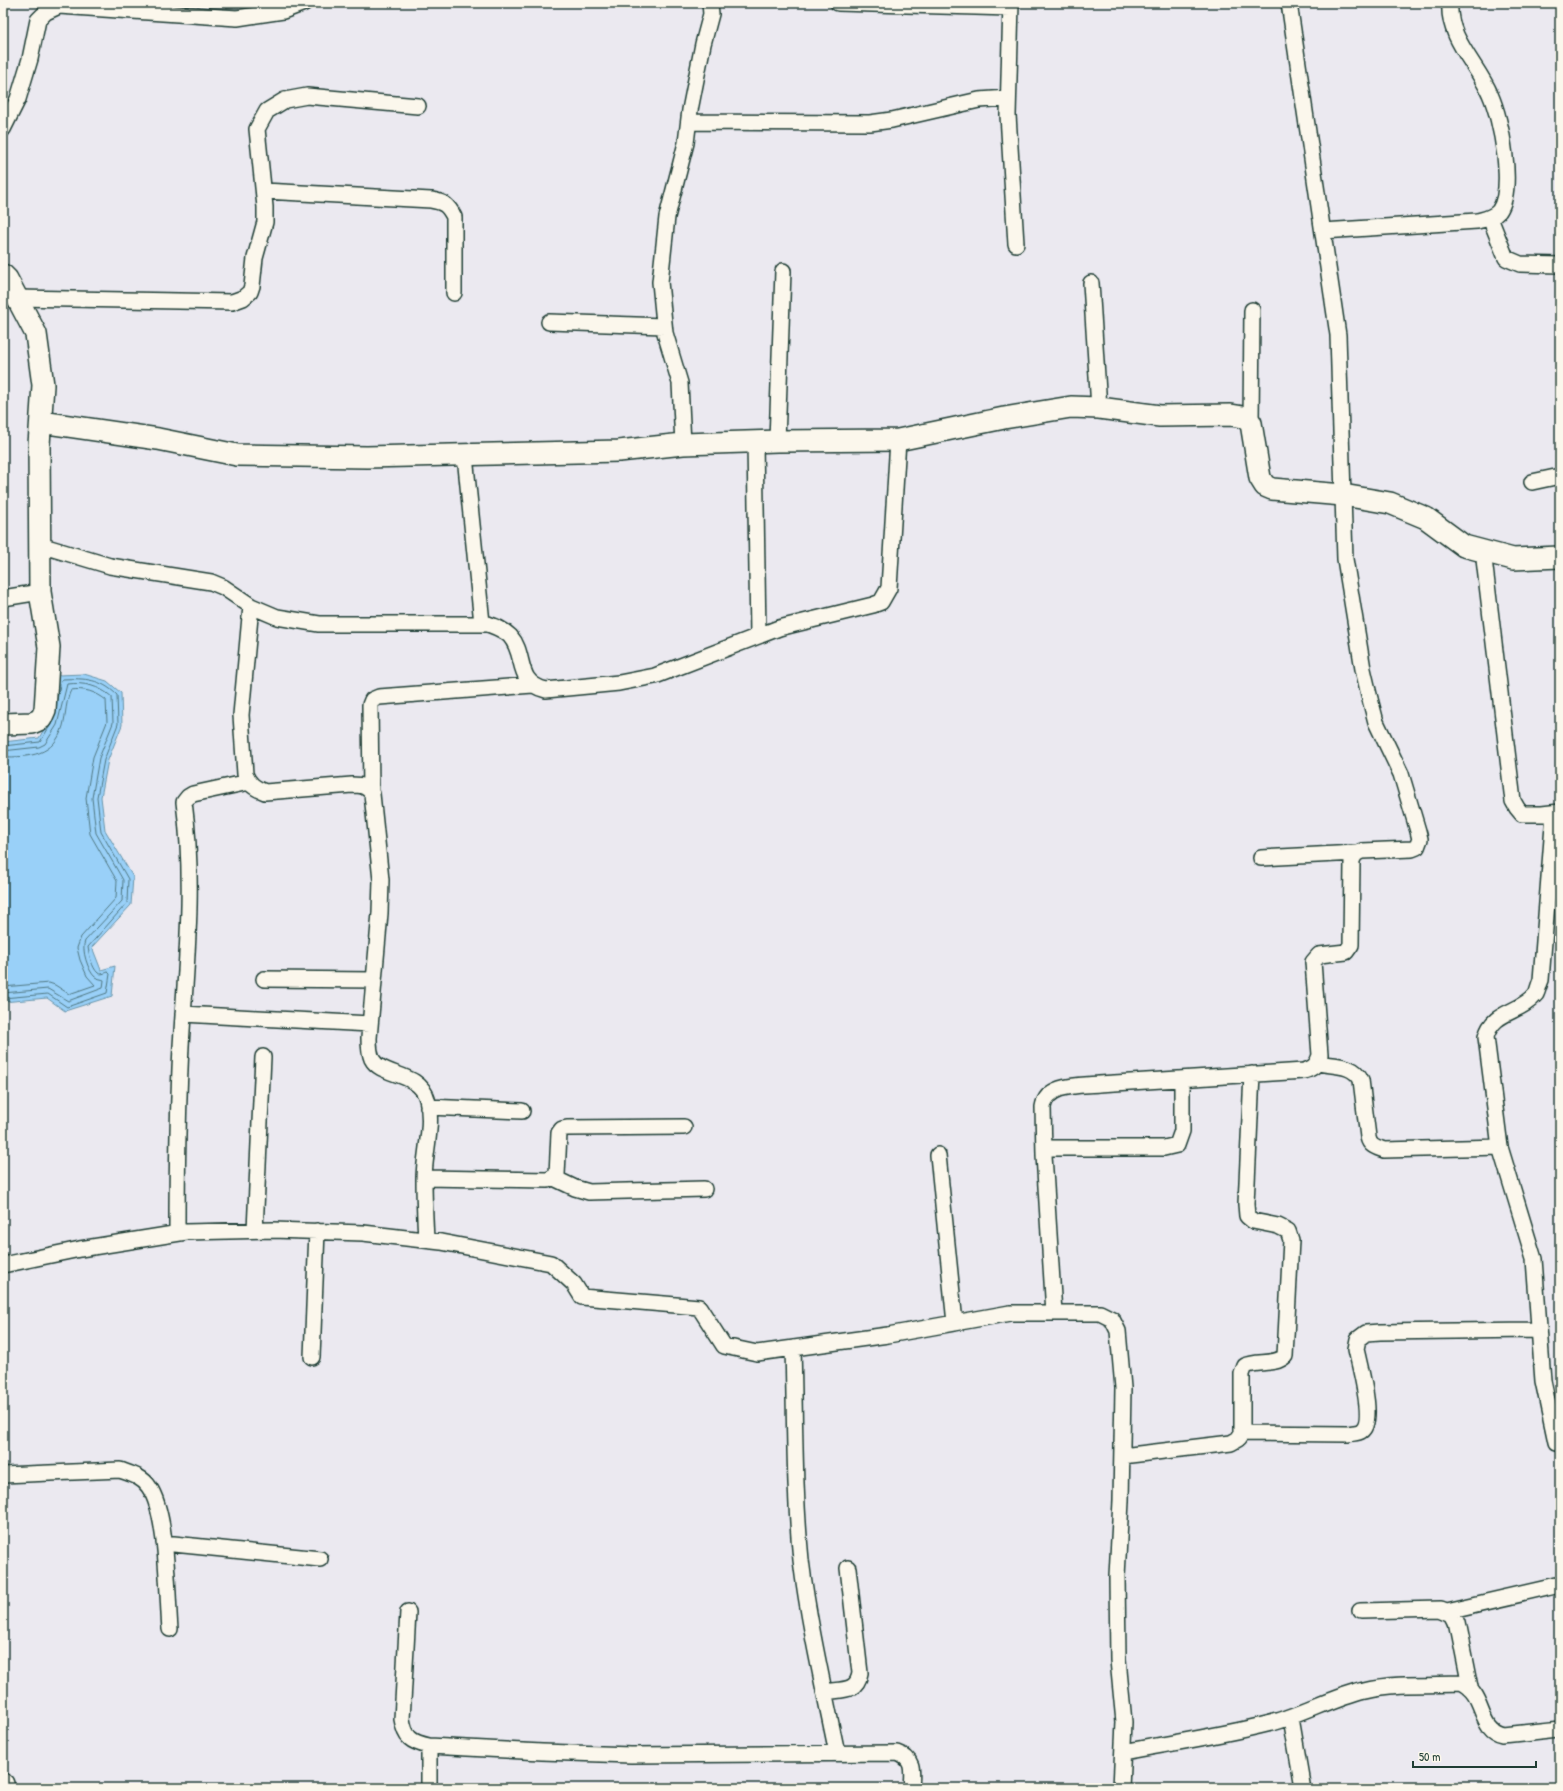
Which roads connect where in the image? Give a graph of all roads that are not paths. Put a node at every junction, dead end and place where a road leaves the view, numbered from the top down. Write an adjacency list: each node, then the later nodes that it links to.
1 (38, 3): 10 (street)
2 (304, 3): 8 (street)
3 (710, 3): 13 (street)
4 (838, 3): 7 (street)
5 (1289, 3): 17 (street)
6 (1450, 3): 16 (street)
7 (1010, 5): 11 (street)
8 (286, 6): 9 (street)
9 (135, 7): 10 (street)
10 (38, 20): 14 (street)
11 (1008, 98): 13 (street); 18 (street)
12 (418, 106): 15 (street)
13 (688, 122): 27 (street)
14 (3, 129)
15 (264, 191): 23 (street); 24 (street)
16 (1490, 218): 17 (street); 19 (street)
17 (1323, 231): 38 (street)
18 (1016, 244)
19 (1560, 265)
20 (783, 271): 32 (street)
21 (3, 274): 24 (street)
22 (1091, 283): 28 (street)
23 (454, 293)
24 (18, 298): 29 (street)
25 (1252, 310): 30 (street)
26 (549, 322): 27 (street)
27 (664, 326): 34 (street)
28 (1099, 408): 30 (street); 31 (street)
29 (41, 422): 35 (street); 39 (street)
30 (1251, 423): 38 (street)
31 (898, 440): 32 (street); 46 (street)
32 (777, 441): 33 (street)
33 (755, 442): 34 (street); 46 (street)
34 (683, 444): 35 (street)
35 (464, 456): 45 (street)
36 (1560, 476): 37 (street)
37 (1532, 482)
38 (1343, 495): 40 (street); 52 (street)
39 (40, 545): 42 (street); 44 (street)
40 (1483, 550): 41 (street); 51 (street)
41 (1560, 557)
42 (40, 592): 43 (street); 48 (street)
43 (3, 598)
44 (251, 606): 45 (street); 49 (street)
45 (482, 623): 47 (street)
46 (758, 635): 47 (street)
47 (533, 685): 50 (street)
48 (3, 724)
49 (249, 782): 50 (street); 56 (street)
50 (371, 792): 55 (street)
51 (1557, 812): 65 (street)
52 (1356, 853): 53 (street); 59 (street)
53 (1261, 858)
54 (264, 979): 55 (street)
55 (374, 980): 57 (street)
56 (183, 1014): 57 (street); 73 (street)
57 (370, 1024): 62 (street)
58 (263, 1056): 71 (street)
59 (1317, 1063): 60 (street); 65 (street)
60 (1252, 1074): 61 (street); 81 (street)
61 (1182, 1079): 66 (street); 66 (street)
62 (428, 1107): 63 (street); 68 (street)
63 (522, 1111)
64 (684, 1127): 69 (street)
65 (1500, 1147): 78 (street)
66 (1044, 1148): 76 (street)
67 (938, 1155): 77 (street)
68 (424, 1178): 69 (street); 74 (street)
69 (554, 1178): 70 (street)
70 (704, 1189)
71 (255, 1230): 72 (street); 73 (street)
72 (317, 1231): 74 (street); 80 (street)
73 (177, 1233): 75 (street)
74 (426, 1240): 79 (street)
75 (3, 1265)
76 (1054, 1313): 77 (street); 83 (street)
77 (955, 1323): 79 (street)
78 (1539, 1330): 81 (street); 82 (street)
79 (793, 1348): 94 (street)
80 (312, 1357)
81 (1242, 1433): 83 (street)
82 (1560, 1443)
83 (1122, 1456): 98 (street)
84 (3, 1475): 85 (street)
85 (164, 1543): 86 (street); 92 (street)
86 (320, 1559)
87 (848, 1568): 94 (street)
88 (1560, 1586): 90 (street)
89 (1360, 1611): 90 (street)
90 (1447, 1611): 93 (street)
91 (408, 1612): 97 (street)
92 (170, 1629)
93 (1470, 1687): 95 (street); 96 (street)
94 (824, 1692): 99 (street)
95 (1291, 1718): 98 (street); 105 (street)
96 (1560, 1729)
97 (429, 1746): 99 (street); 102 (street)
98 (1123, 1752): 104 (street)
99 (836, 1753): 103 (street)
100 (3, 1784): 101 (street)
101 (4, 1788)
102 (430, 1788)
103 (911, 1788)
104 (1121, 1788)
105 (1303, 1788)

